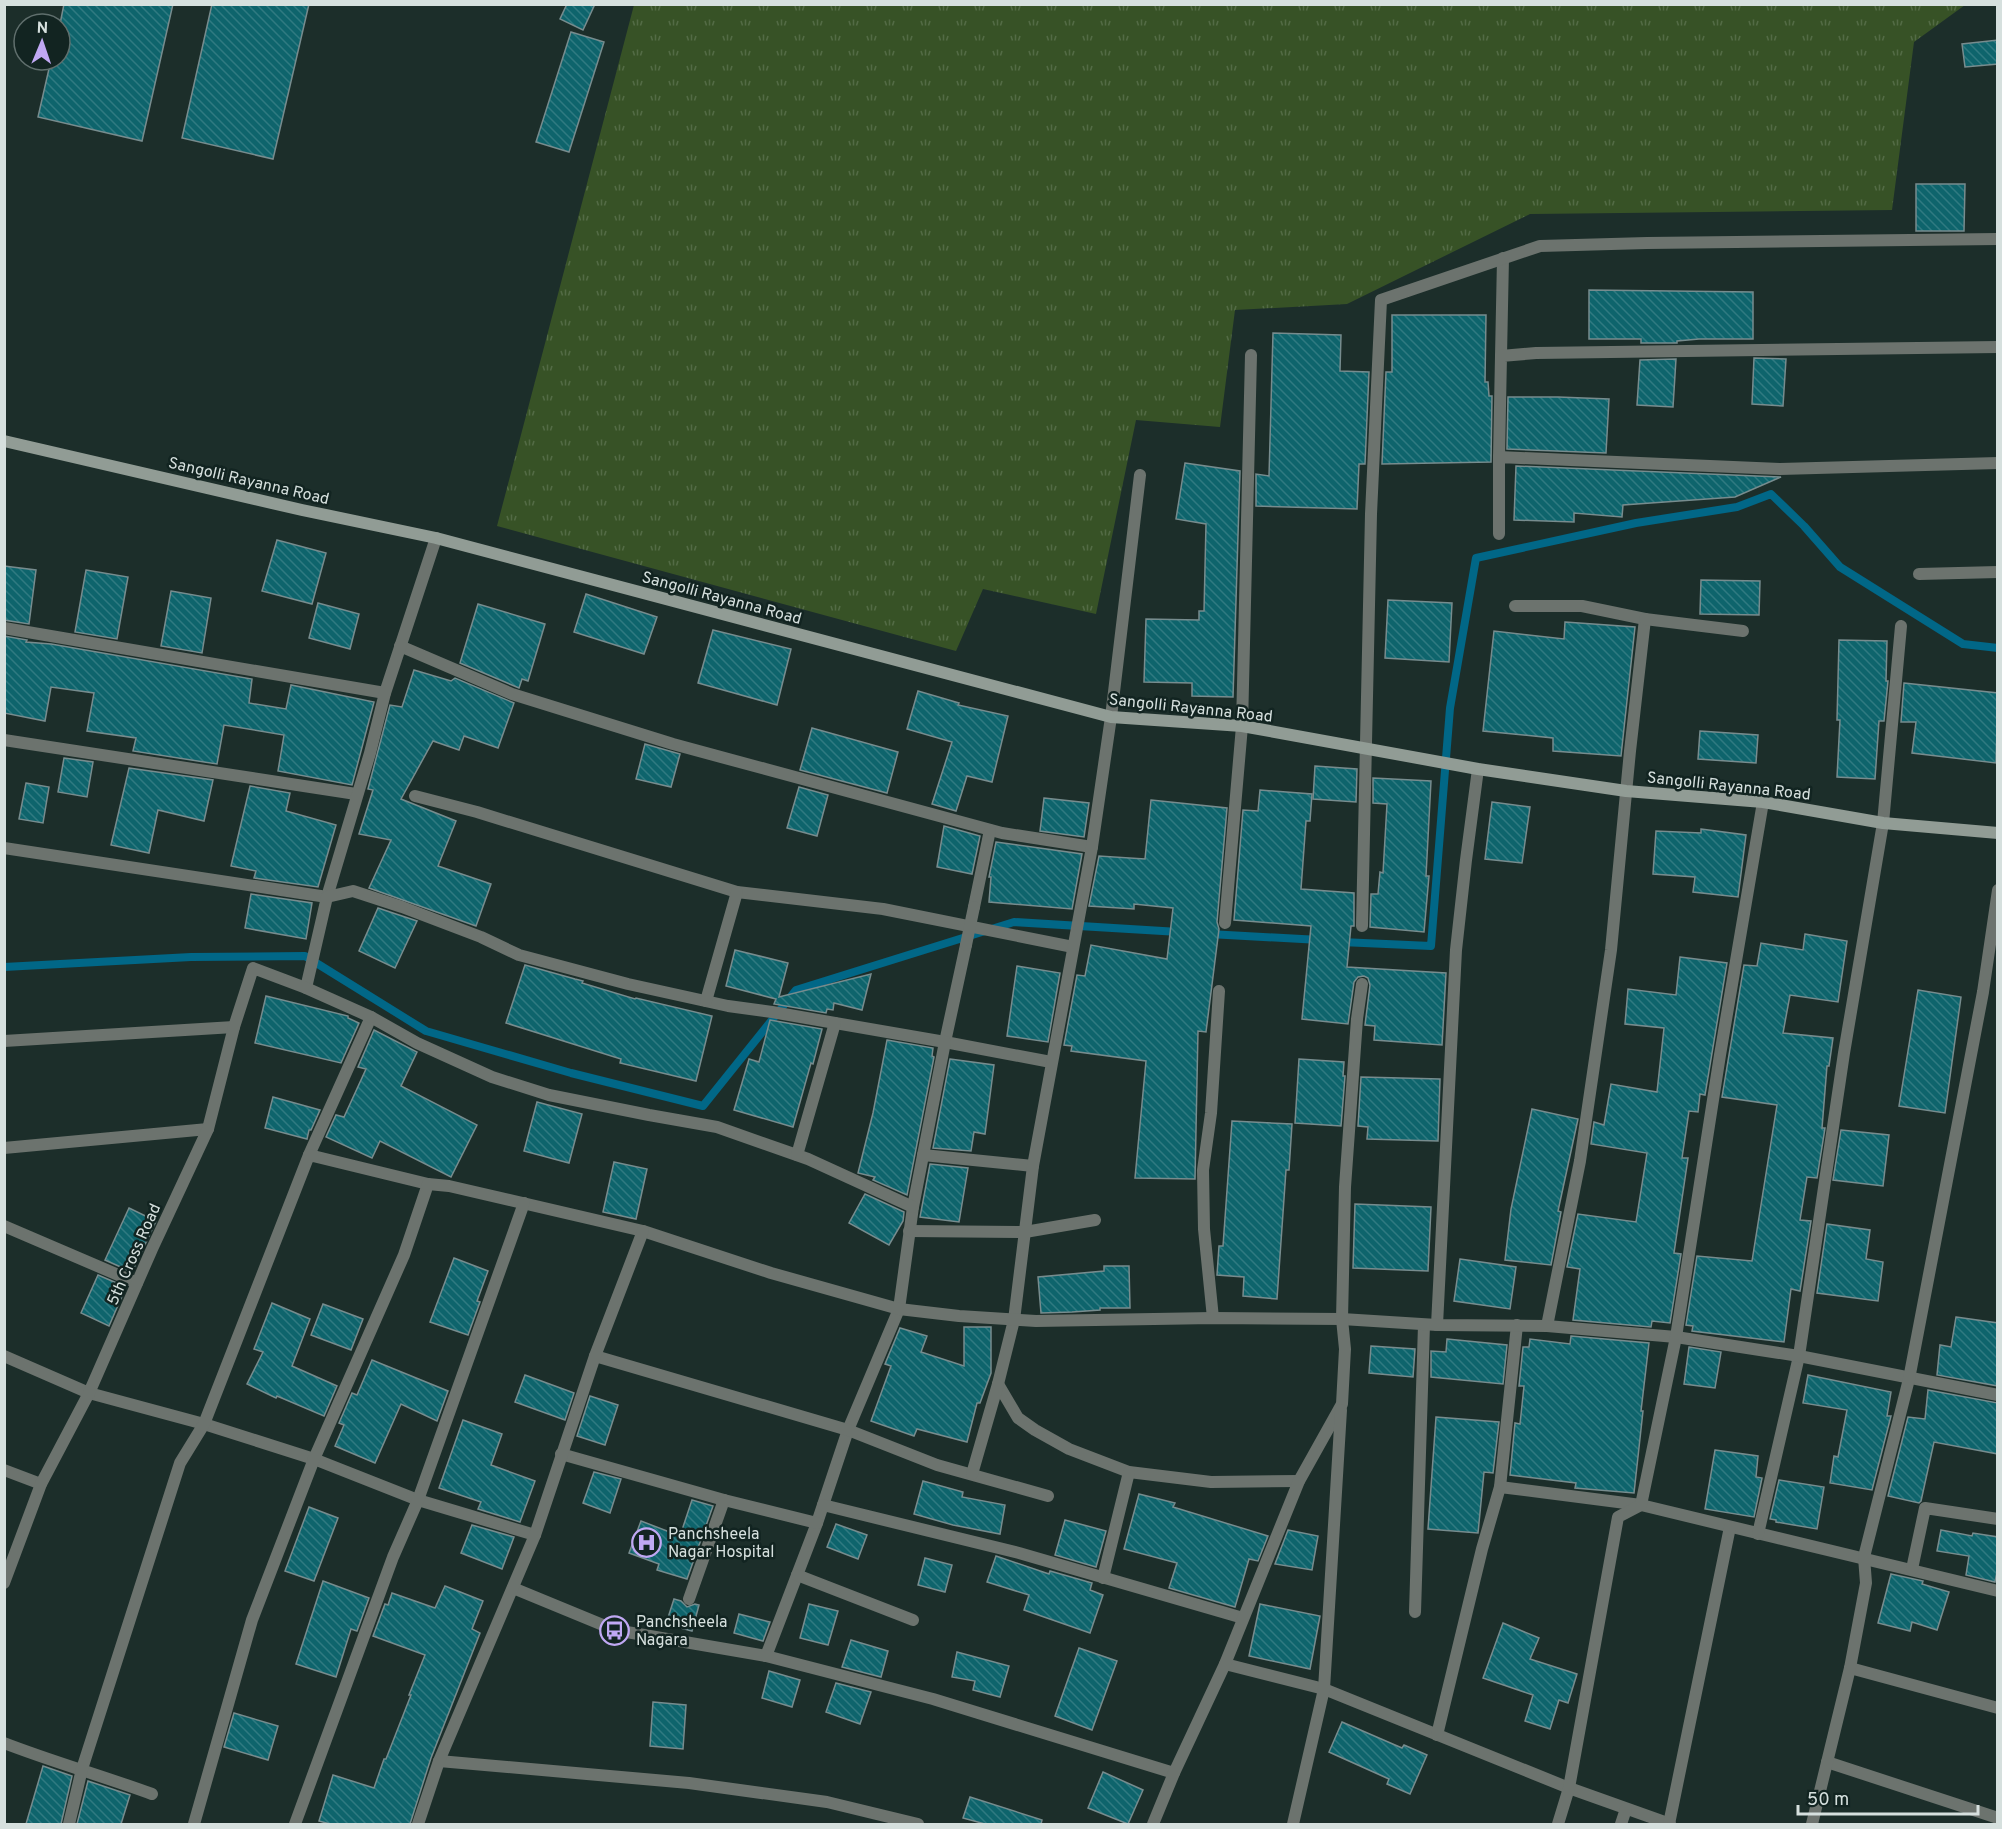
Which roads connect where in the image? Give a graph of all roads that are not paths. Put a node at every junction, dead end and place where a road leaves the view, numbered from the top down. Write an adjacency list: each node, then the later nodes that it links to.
1 (1998, 239): 2 (street)
2 (1503, 258): 5 (street); 24 (street)
3 (1998, 347): 5 (street)
4 (1251, 355): 22 (street)
5 (1501, 356): 7 (street)
6 (4, 441): 11 (street, Sangolli Rayanna Road)
7 (1499, 457): 8 (street); 10 (street)
8 (1998, 463)
9 (1140, 475): 21 (street)
10 (1499, 534)
11 (436, 538): 19 (street); 21 (street, Sangolli Rayanna Road)
12 (1998, 572): 13 (street)
13 (1919, 574)
14 (1515, 606): 15 (street)
15 (1645, 619): 18 (street); 26 (street)
16 (1901, 626): 30 (street)
17 (4, 628): 20 (street)
18 (1743, 631)
19 (400, 646): 20 (street); 31 (street)
20 (385, 693): 27 (street)
21 (1111, 717): 22 (street, Sangolli Rayanna Road); 33 (street)
22 (1242, 726): 24 (street, Sangolli Rayanna Road); 38 (street)
23 (4, 740): 27 (street)
24 (1367, 748): 25 (street, Sangolli Rayanna Road); 39 (street)
25 (1478, 769): 26 (street, Sangolli Rayanna Road); 70 (street)
26 (1626, 791): 29 (street, Sangolli Rayanna Road); 72 (street)
27 (356, 794): 37 (street)
28 (415, 796): 36 (street)
29 (1763, 802): 30 (street, Sangolli Rayanna Road); 73 (street)
30 (1883, 823): 32 (street, Sangolli Rayanna Road); 76 (street)
31 (990, 830): 33 (street); 49 (street, bridge)
32 (1998, 833)
33 (1092, 847): 40 (street)
34 (4, 848): 37 (street)
35 (1998, 890): 77 (street)
36 (737, 892): 40 (street); 44 (street)
37 (327, 897): 42 (street); 44 (street)
38 (1225, 923)
39 (1362, 926)
40 (1073, 947): 50 (street)
41 (1362, 984): 68 (street)
42 (306, 988): 45 (street); 47 (street, 5th Cross Road)
43 (1219, 992): 67 (street)
44 (706, 1001): 46 (street)
45 (371, 1017): 53 (street); 54 (street)
46 (835, 1023): 49 (street); 54 (street)
47 (234, 1027): 48 (street); 51 (street, 5th Cross Road)
48 (4, 1041)
49 (945, 1042): 50 (street); 55 (street)
50 (1051, 1062): 56 (street)
51 (208, 1129): 52 (street); 65 (street, 5th Cross Road)
52 (4, 1148)
53 (309, 1155): 57 (street); 82 (street)
54 (796, 1155): 59 (street)
55 (923, 1155): 56 (street); 59 (street)
56 (1033, 1166): 64 (street)
57 (428, 1184): 58 (street); 85 (street)
58 (524, 1203): 62 (street); 93 (street)
59 (913, 1207): 63 (street)
60 (1095, 1220): 64 (street)
61 (4, 1226): 65 (street)
62 (643, 1231): 66 (street); 75 (street)
63 (909, 1231): 64 (street); 66 (street)
64 (1024, 1232): 69 (street)
65 (137, 1283): 79 (street, 5th Cross Road)
66 (899, 1309): 69 (street); 83 (street)
67 (1213, 1318): 68 (street); 69 (street)
68 (1342, 1319): 70 (street); 81 (street)
69 (1014, 1320): 78 (street)
70 (1430, 1325): 71 (street); 110 (street)
71 (1517, 1326): 72 (street); 91 (street)
72 (1547, 1326): 73 (street)
73 (1676, 1337): 76 (street); 96 (street)
74 (4, 1356): 79 (street)
75 (595, 1356): 83 (street); 84 (street)
76 (1799, 1356): 77 (street); 100 (street)
77 (1909, 1379): 80 (street); 102 (street)
78 (998, 1384): 87 (street); 88 (street)
79 (89, 1393): 82 (street); 90 (street, 5th Cross Road)
80 (1998, 1395)
81 (1342, 1404): 89 (street); 116 (street)
82 (204, 1424): 85 (street); 122 (street)
83 (848, 1430): 88 (street); 95 (street)
84 (561, 1454): 94 (street); 101 (street)
85 (314, 1459): 93 (street); 129 (street)
86 (4, 1470): 90 (street)
87 (1129, 1472): 89 (street); 105 (street)
88 (972, 1474): 92 (street)
89 (1299, 1481): 111 (street)
90 (41, 1484): 106 (street, 5th Cross Road)
91 (1500, 1487): 96 (street); 118 (street)
92 (1048, 1496)
93 (418, 1500): 101 (street); 130 (street)
94 (724, 1500): 98 (street); 109 (street)
95 (823, 1505): 98 (street); 105 (street)
96 (1641, 1505): 99 (street); 124 (street)
97 (1998, 1519): 103 (street)
98 (817, 1523): 104 (street)
99 (1730, 1527): 100 (street); 137 (street)
100 (1758, 1534): 102 (street)
101 (535, 1535): 107 (street)
102 (1864, 1557): 103 (street); 115 (street)
103 (1912, 1569): 108 (street)
104 (797, 1575): 112 (street); 113 (street)
105 (1103, 1578): 111 (street)
106 (4, 1583)
107 (513, 1588): 113 (street); 120 (street)
108 (1998, 1591)
109 (689, 1599)
110 (1415, 1612)
111 (1244, 1618): 114 (street)
112 (913, 1620)
113 (766, 1656): 123 (street)
114 (1225, 1664): 116 (street); 123 (street)
115 (1851, 1668): 117 (street); 121 (street)
116 (1324, 1689): 118 (street); 134 (street)
117 (1998, 1708)
118 (1437, 1735): 124 (street)
119 (4, 1743): 122 (street)
120 (439, 1761): 131 (street); 132 (street)
121 (1827, 1762): 127 (street); 138 (street)
122 (82, 1769): 125 (street); 128 (street)
123 (1174, 1773): 133 (street)
124 (1569, 1788): 126 (street); 135 (street)
125 (152, 1794)
126 (1626, 1809): 136 (street); 137 (street)
127 (1998, 1818)
128 (69, 1824)
129 (194, 1824)
130 (299, 1824)
131 (418, 1824)
132 (918, 1824)
133 (1154, 1824)
134 (1293, 1824)
135 (1558, 1824)
136 (1621, 1824)
137 (1669, 1824)
138 (1812, 1824)

